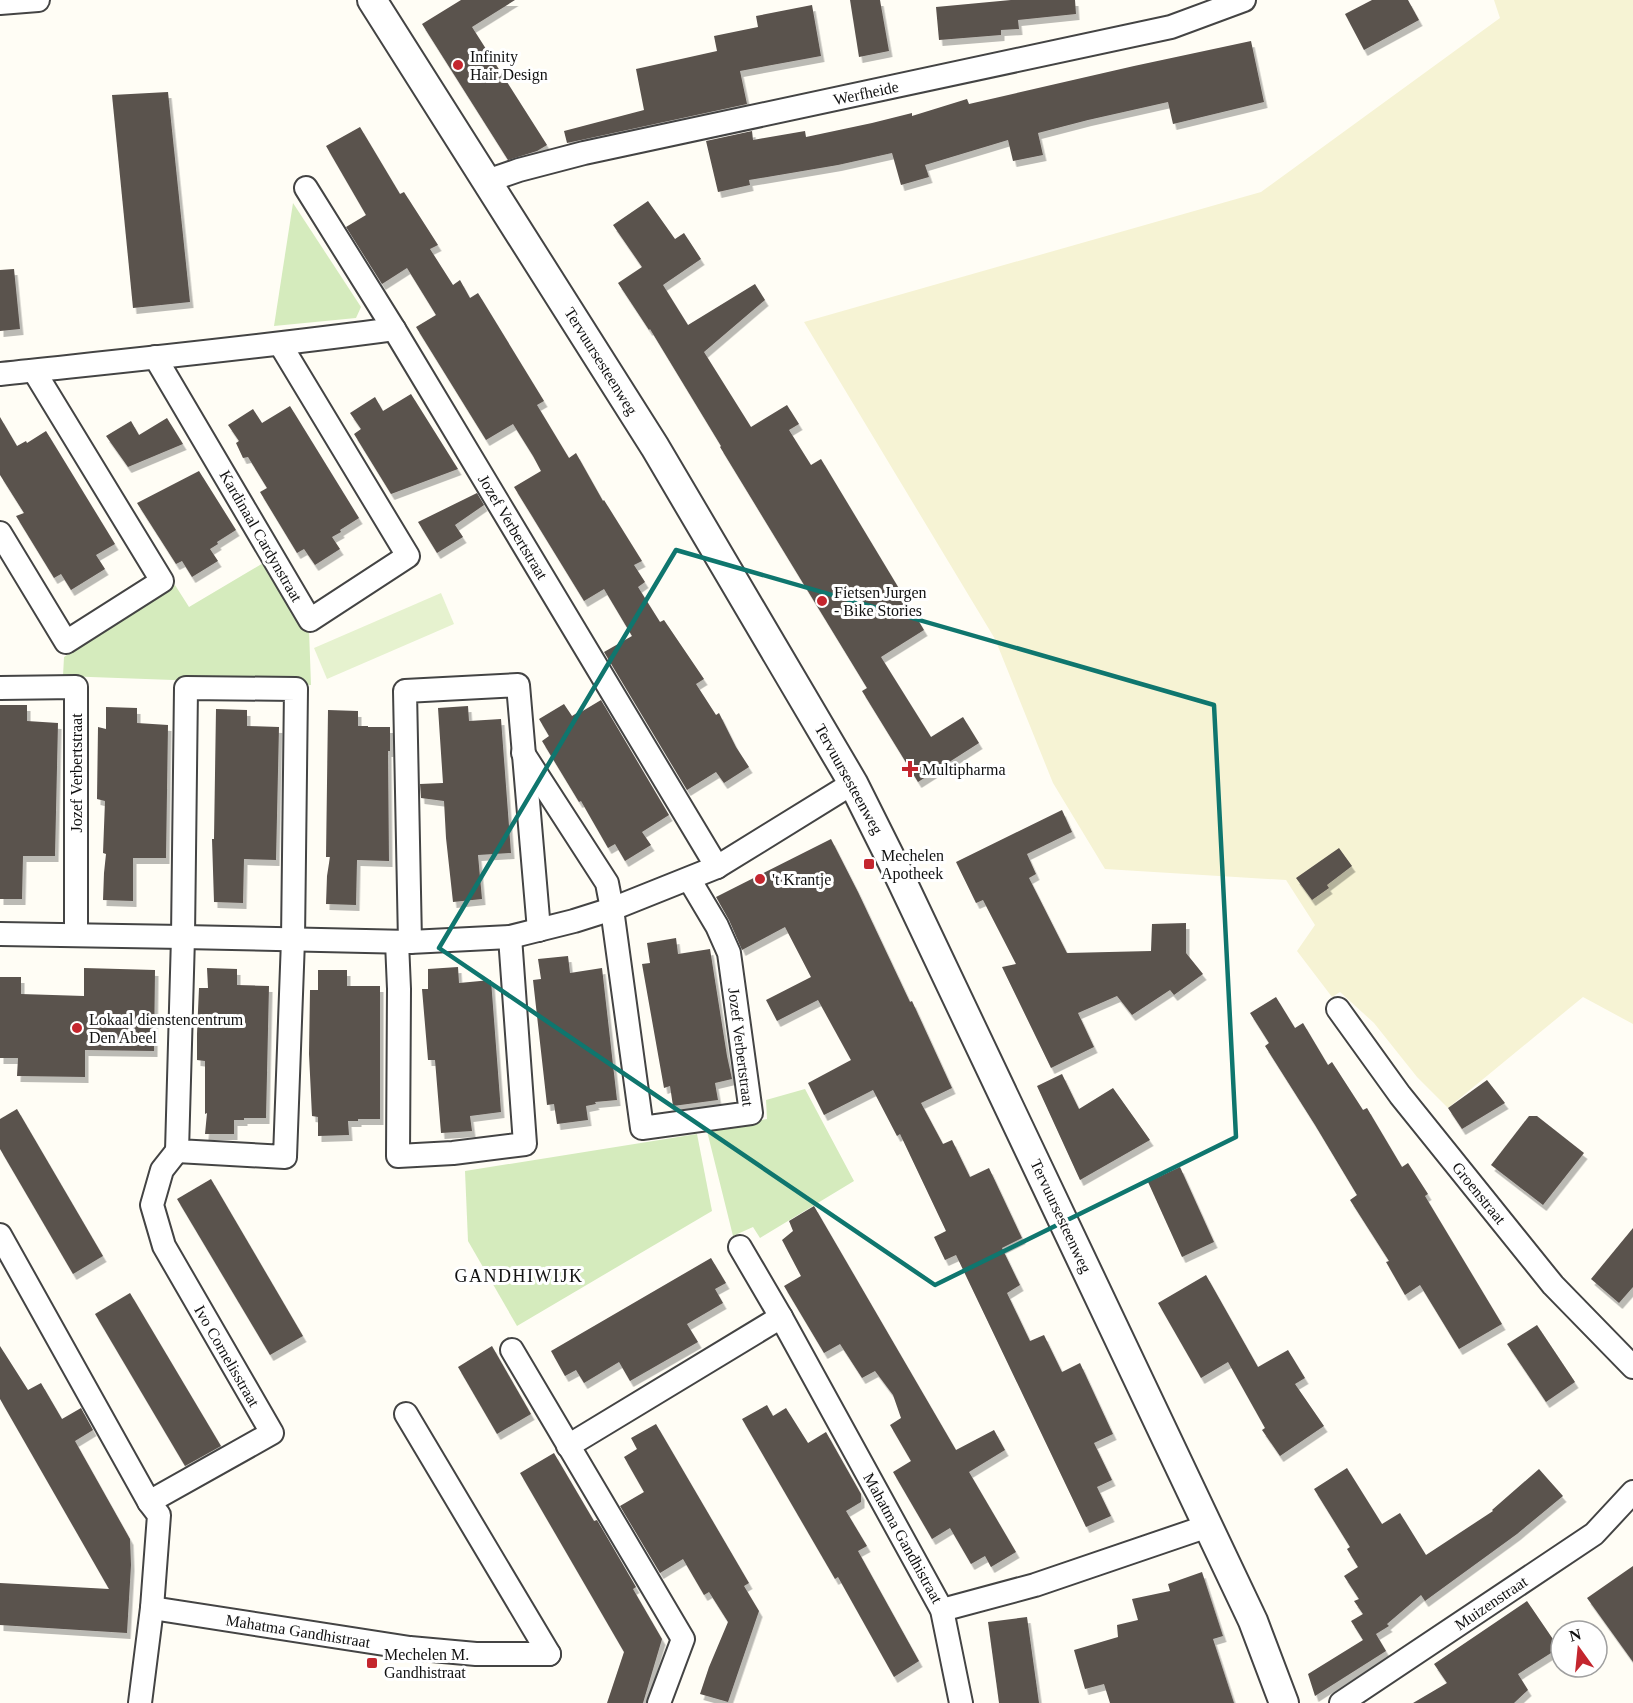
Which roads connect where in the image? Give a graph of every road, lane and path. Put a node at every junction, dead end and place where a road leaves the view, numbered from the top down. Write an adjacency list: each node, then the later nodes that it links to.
1 (38, 0): 4 (street)
2 (372, 0): 5 (street, Tervuursesteenweg)
3 (1244, 0): 5 (street, Werfheide)
4 (0, 3)
5 (487, 181): 15 (street, Tervuursesteenweg)
6 (306, 188): 7 (street, Jozef Verbertstraat)
7 (394, 329): 8 (street); 16 (street, Jozef Verbertstraat)
8 (280, 344): 9 (street); 9 (street, Kardinaal Cardynstraat)
9 (155, 357): 10 (street)
10 (34, 370): 11 (street); 12 (street)
11 (0, 374)
12 (0, 533)
13 (0, 688): 21 (street, Jozef Verbertstraat)
14 (523, 753): 18 (street, Jozef Verbertstraat); 19 (street, Jozef Verbertstraat); 25 (street, Jozef Verbertstraat)
15 (853, 783): 16 (street); 37 (street, Tervuursesteenweg)
16 (717, 867): 17 (street)
17 (689, 879): 18 (street); 18 (street, Jozef Verbertstraat)
18 (612, 909): 19 (street)
19 (539, 930): 23 (street)
20 (0, 934): 21 (street)
21 (76, 934): 22 (street)
22 (183, 937): 24 (street); 24 (street); 27 (street)
23 (510, 937): 25 (street); 25 (street, Jozef Verbertstraat)
24 (293, 939): 25 (street); 27 (street)
25 (404, 942)
26 (1338, 1009): 32 (street, Groenstraat)
27 (177, 1151): 36 (street, Ivo Cornelisstraat)
28 (0, 1235): 36 (street)
29 (740, 1247): 30 (street, Mahatma Gandhistraat)
30 (781, 1317): 34 (street); 39 (street, Mahatma Gandhistraat)
31 (512, 1350): 34 (street)
32 (1633, 1367)
33 (406, 1414): 38 (street, Mahatma Gandhistraat)
34 (568, 1446): 41 (street)
35 (1633, 1492): 44 (street, Muizenstraat)
36 (149, 1502): 38 (street)
37 (1208, 1526): 39 (street, Mahatma Gandhistraat); 43 (street, Tervuursesteenweg)
38 (152, 1608): 40 (street)
39 (942, 1610): 42 (street)
40 (140, 1703)
41 (659, 1703)
42 (961, 1703)
43 (1284, 1703)
44 (1341, 1703)

